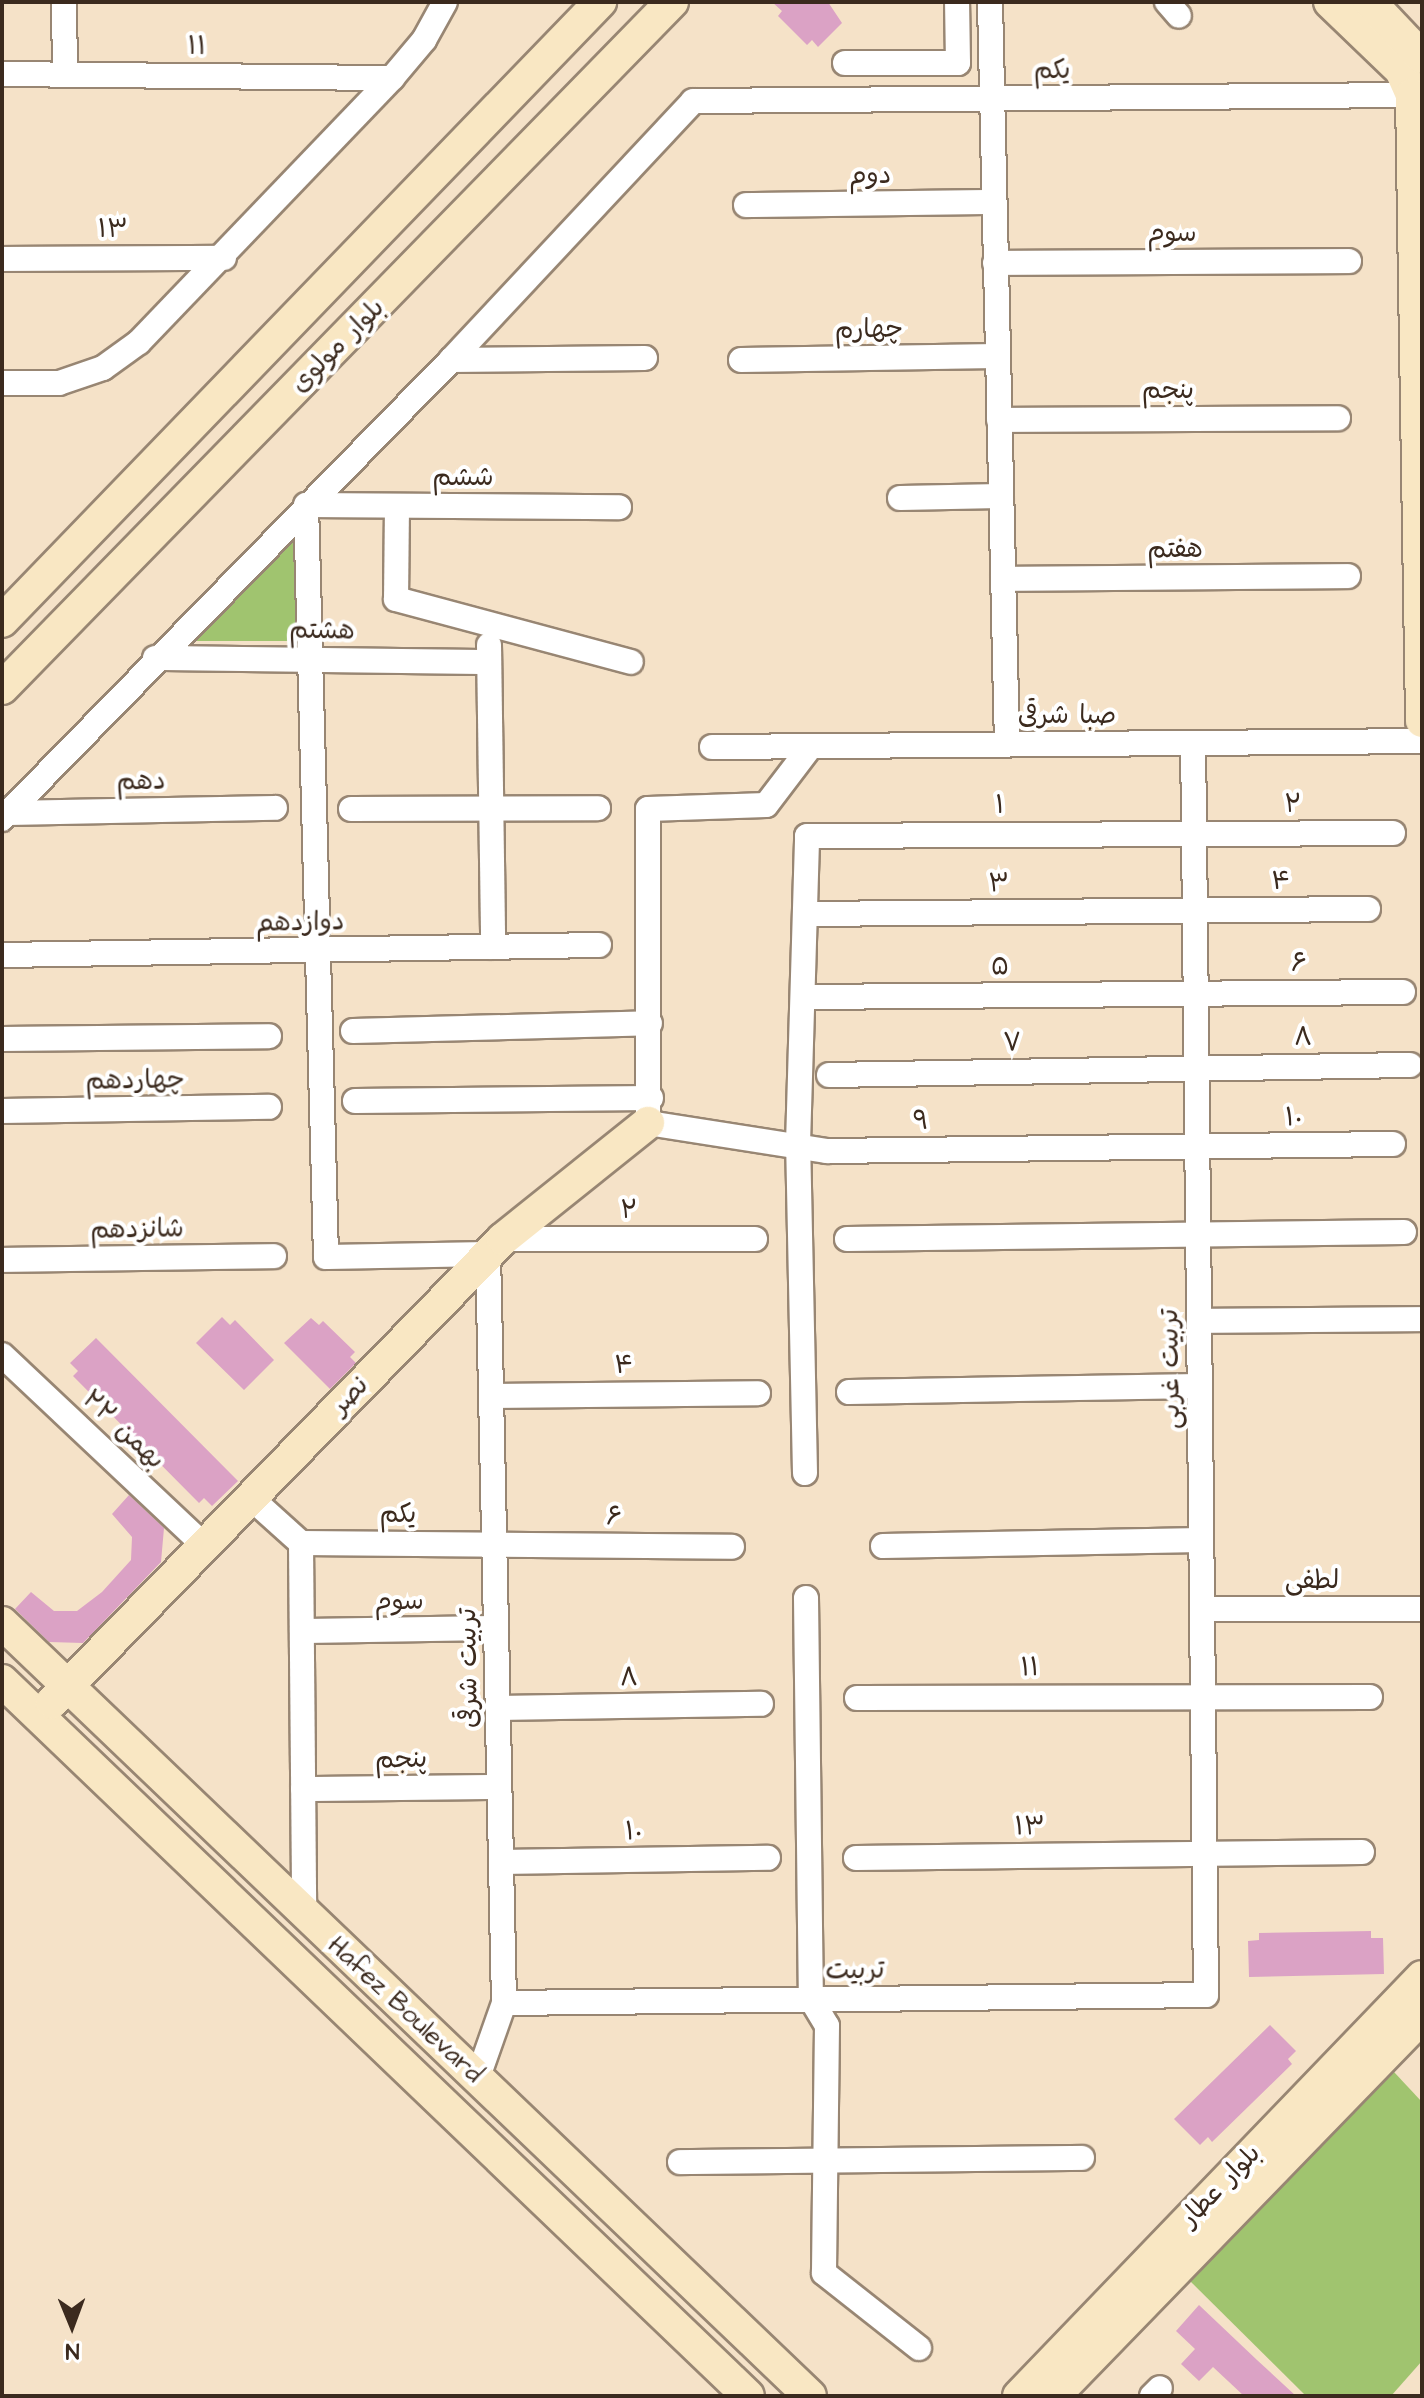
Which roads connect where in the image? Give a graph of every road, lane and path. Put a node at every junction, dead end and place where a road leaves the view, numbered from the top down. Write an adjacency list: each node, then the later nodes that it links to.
1 (64, 2): 11 (street)
2 (445, 2): 13 (street)
3 (600, 2): 36 (street, بلوار مولوی)
4 (672, 2): 42 (street, بلوار مولوی)
5 (957, 2): 10 (street)
6 (990, 2): 15 (street)
7 (1330, 2): 14 (street)
8 (1370, 2): 9 (street)
9 (1422, 57)
10 (845, 63)
11 (65, 73): 12 (street, ۱۱); 13 (street, ۱۱)
12 (2, 74)
13 (392, 78): 18 (street)
14 (1412, 95): 15 (street, یکم); 43 (street)
15 (992, 100): 16 (street); 24 (street, یکم)
16 (994, 202): 17 (street, دوم); 21 (street)
17 (746, 205)
18 (224, 258): 19 (street, ۱۳); 26 (street)
19 (2, 259)
20 (1349, 261): 21 (street, سوم)
21 (995, 263): 22 (street)
22 (997, 356): 25 (street, چهارم); 28 (street)
23 (645, 358): 24 (street)
24 (451, 360): 31 (street)
25 (741, 360)
26 (2, 383)
27 (1338, 418): 28 (street, پنجم)
28 (999, 420): 29 (street)
29 (1001, 496): 30 (street); 35 (street)
30 (900, 498)
31 (306, 505): 32 (street, ششم); 38 (street); 39 (street)
32 (397, 506): 33 (street, ششم); 37 (street)
33 (619, 507)
34 (1348, 576): 35 (street, هفتم)
35 (1003, 579): 46 (street)
36 (2, 621)
37 (489, 627): 40 (street); 41 (street)
38 (155, 658): 39 (street, هشتم); 53 (street)
39 (308, 658): 40 (street, هشتم); 61 (street)
40 (489, 662): 52 (street)
41 (631, 662)
42 (4, 683)
43 (1422, 721)
44 (1422, 741): 45 (street, صبا شرقی)
45 (1193, 743): 46 (street, صبا شرقی); 54 (street, تربیت غربی)
46 (1007, 744): 47 (street, صبا شرقی)
47 (811, 746): 48 (street, صبا شرقی); 66 (street)
48 (712, 747)
49 (275, 808): 53 (street, دهم)
50 (598, 808): 52 (street)
51 (351, 809): 52 (street)
52 (490, 809): 60 (street)
53 (5, 816)
54 (1194, 833): 55 (street, ۲); 57 (street, تربیت غربی); 58 (street, ۱)
55 (1393, 833)
56 (1368, 909): 57 (street, ۴)
57 (1194, 910): 58 (street, ۳); 64 (street, تربیت غربی)
58 (805, 914): 65 (street)
59 (599, 945): 60 (street, دوازدهم)
60 (493, 947): 61 (street, دوازدهم)
61 (319, 951): 62 (street, دوازدهم); 84 (street, ۲)
62 (2, 955)
63 (1403, 992): 64 (street, ۶)
64 (1195, 993): 65 (street, ۵); 71 (street, تربیت غربی)
65 (805, 997): 77 (street)
66 (650, 1023): 67 (street); 75 (street)
67 (353, 1031)
68 (269, 1036): 69 (street)
69 (2, 1039)
70 (1410, 1065): 71 (street, ۸)
71 (1196, 1067): 72 (street, ۷); 79 (street, تربیت غربی)
72 (829, 1075)
73 (355, 1101): 75 (street, ۹)
74 (269, 1107): 76 (street, چهاردهم)
75 (650, 1110): 77 (street, ۹); 84 (street, نصر)
76 (2, 1111)
77 (798, 1144): 79 (street, ۹); 94 (street)
78 (1393, 1144): 79 (street, ۱۰)
79 (1197, 1148): 80 (street, تربیت غربی)
80 (1198, 1232): 81 (street); 83 (street); 88 (street, تربیت غربی)
81 (1404, 1232)
82 (755, 1239): 84 (street, ۲)
83 (847, 1239)
84 (496, 1247): 93 (street, تربیت شرقی); 95 (street, نصر)
85 (274, 1256): 86 (street, شانزدهم)
86 (2, 1260)
87 (1422, 1319): 88 (street)
88 (1199, 1321): 90 (street, تربیت غربی)
89 (2, 1355): 99 (street, ۲۲ بهمن)
90 (1199, 1386): 91 (street); 96 (street, تربیت غربی)
91 (849, 1392)
92 (758, 1393): 93 (street, ۴)
93 (491, 1396): 98 (street, تربیت شرقی)
94 (805, 1473)
95 (251, 1498): 97 (street); 99 (street, نصر)
96 (1201, 1540): 100 (street); 103 (street, تربیت غربی)
97 (301, 1543): 98 (street, یکم); 107 (street)
98 (494, 1543): 101 (street, ۶); 106 (street, تربیت شرقی)
99 (205, 1546): 109 (street, نصر)
100 (883, 1546)
101 (732, 1547)
102 (806, 1598): 126 (street)
103 (1202, 1609): 104 (street, لطفی); 110 (street, تربیت غربی)
104 (1422, 1609)
105 (2, 1623): 109 (street, Hafez Boulevard)
106 (496, 1628): 107 (street, سوم); 114 (street, تربیت شرقی)
107 (302, 1631): 117 (street)
108 (2, 1681): 115 (street, Hafez Boulevard)
109 (68, 1687): 115 (street, نصر); 123 (street, Hafez Boulevard)
110 (1203, 1694): 111 (street, ۱۱); 112 (street, ۱۱); 118 (street, تربیت غربی)
111 (1370, 1697)
112 (857, 1698)
113 (761, 1704): 114 (street, ۸)
114 (498, 1708): 116 (street, تربیت شرقی)
115 (38, 1716): 134 (street, Hafez Boulevard)
116 (499, 1787): 117 (street, پنجم); 122 (street, تربیت شرقی)
117 (303, 1789): 123 (street)
118 (1205, 1852): 119 (street, ۱۳); 121 (street, ۱۳); 125 (street, تربیت غربی)
119 (1362, 1852)
120 (768, 1858): 122 (street, ۱۰)
121 (856, 1858)
122 (501, 1862): 127 (street, تربیت شرقی)
123 (304, 1916): 129 (street, Hafez Boulevard)
124 (1422, 1977): 136 (street, بلوار عطار)
125 (1206, 1995): 126 (street, تربیت)
126 (811, 1999): 127 (street, تربیت); 131 (street)
127 (504, 2003): 129 (street, تربیت شرقی)
128 (1422, 2017): 137 (street, بلوار عطار)
129 (478, 2077): 135 (street, Hafez Boulevard)
130 (1082, 2158): 131 (street)
131 (827, 2161): 132 (street); 133 (street)
132 (680, 2162)
133 (919, 2348)
134 (748, 2396)
135 (810, 2396)
136 (1019, 2396)
137 (1054, 2396)

